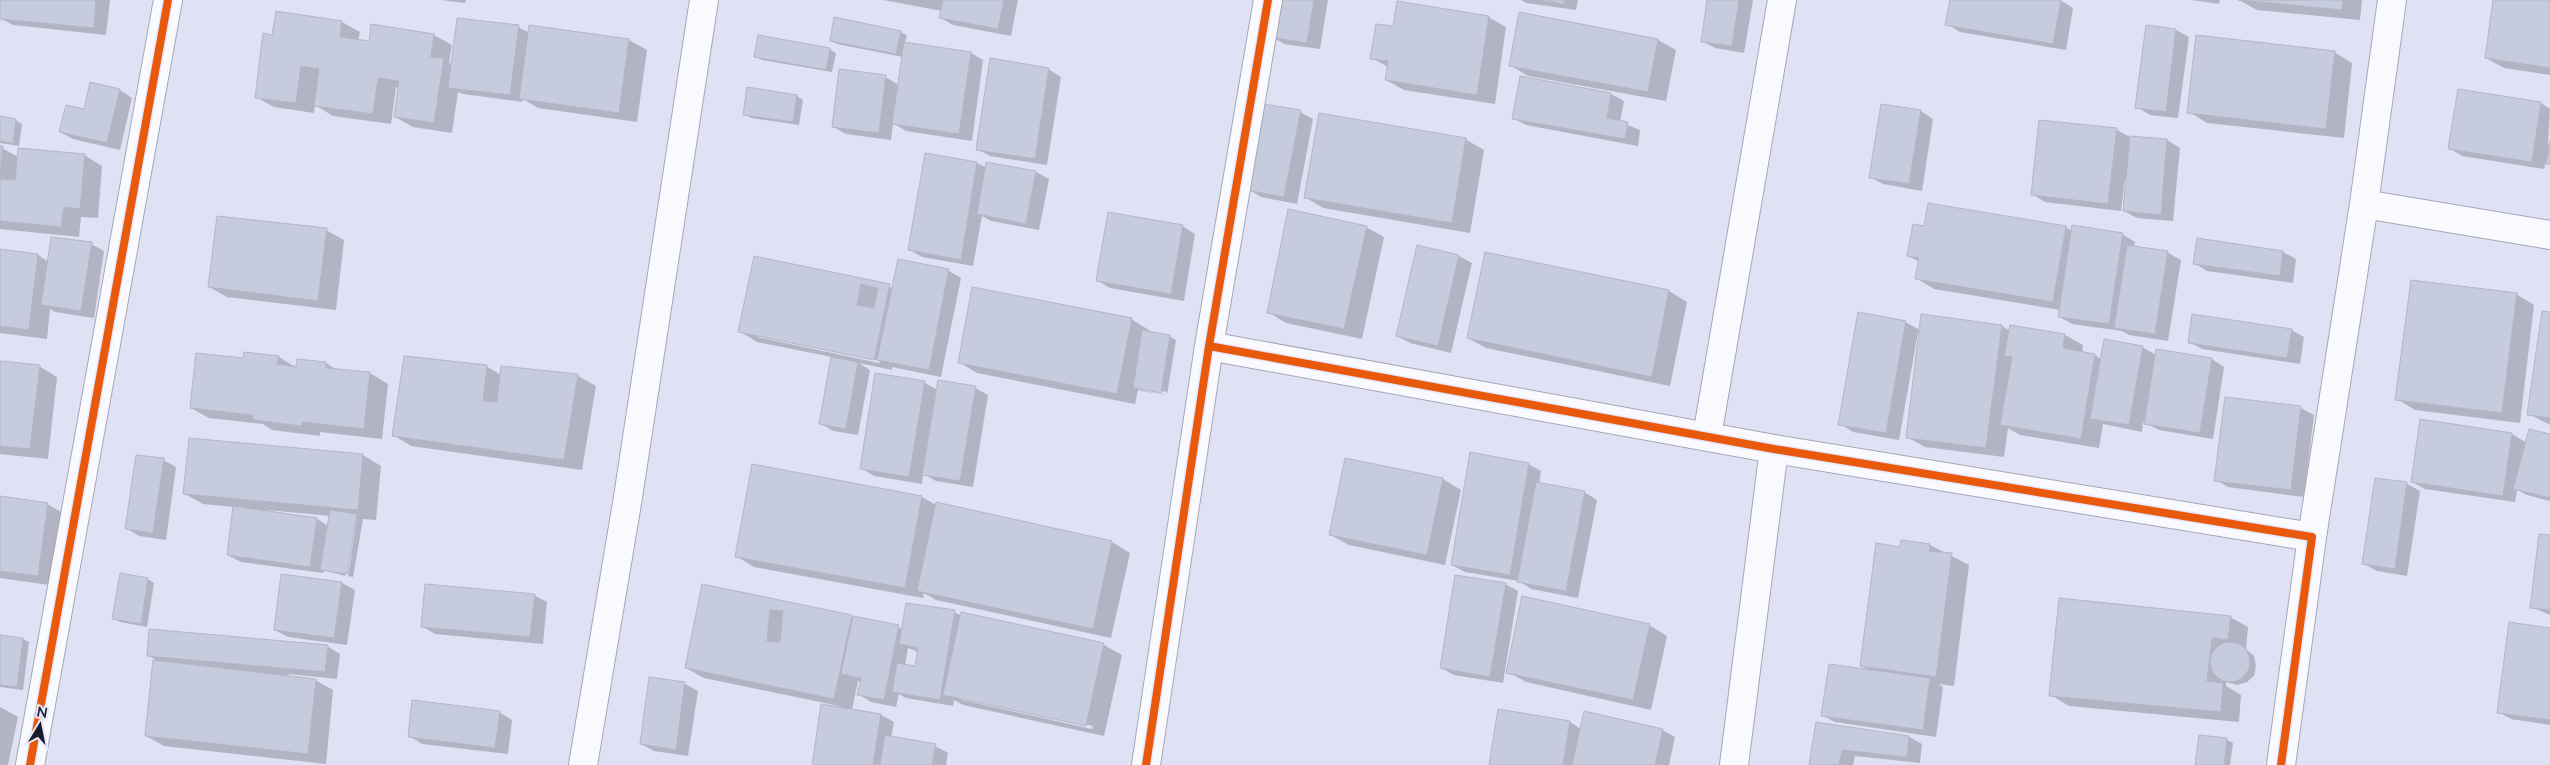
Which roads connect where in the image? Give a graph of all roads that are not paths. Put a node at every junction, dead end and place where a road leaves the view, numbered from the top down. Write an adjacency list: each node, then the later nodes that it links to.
1 (168, 0): 12 (street)
2 (704, 0): 13 (street)
3 (1268, 0): 8 (street)
4 (1782, 0): 9 (street)
5 (2392, 0): 6 (street)
6 (2364, 204): 7 (street); 11 (street)
7 (2550, 235)
8 (1209, 346): 9 (street); 14 (street)
9 (1707, 436): 10 (street)
10 (1774, 449): 11 (street); 15 (street)
11 (2312, 537): 16 (street)
12 (30, 765)
13 (583, 765)
14 (1146, 765)
15 (1734, 765)
16 (2281, 765)

